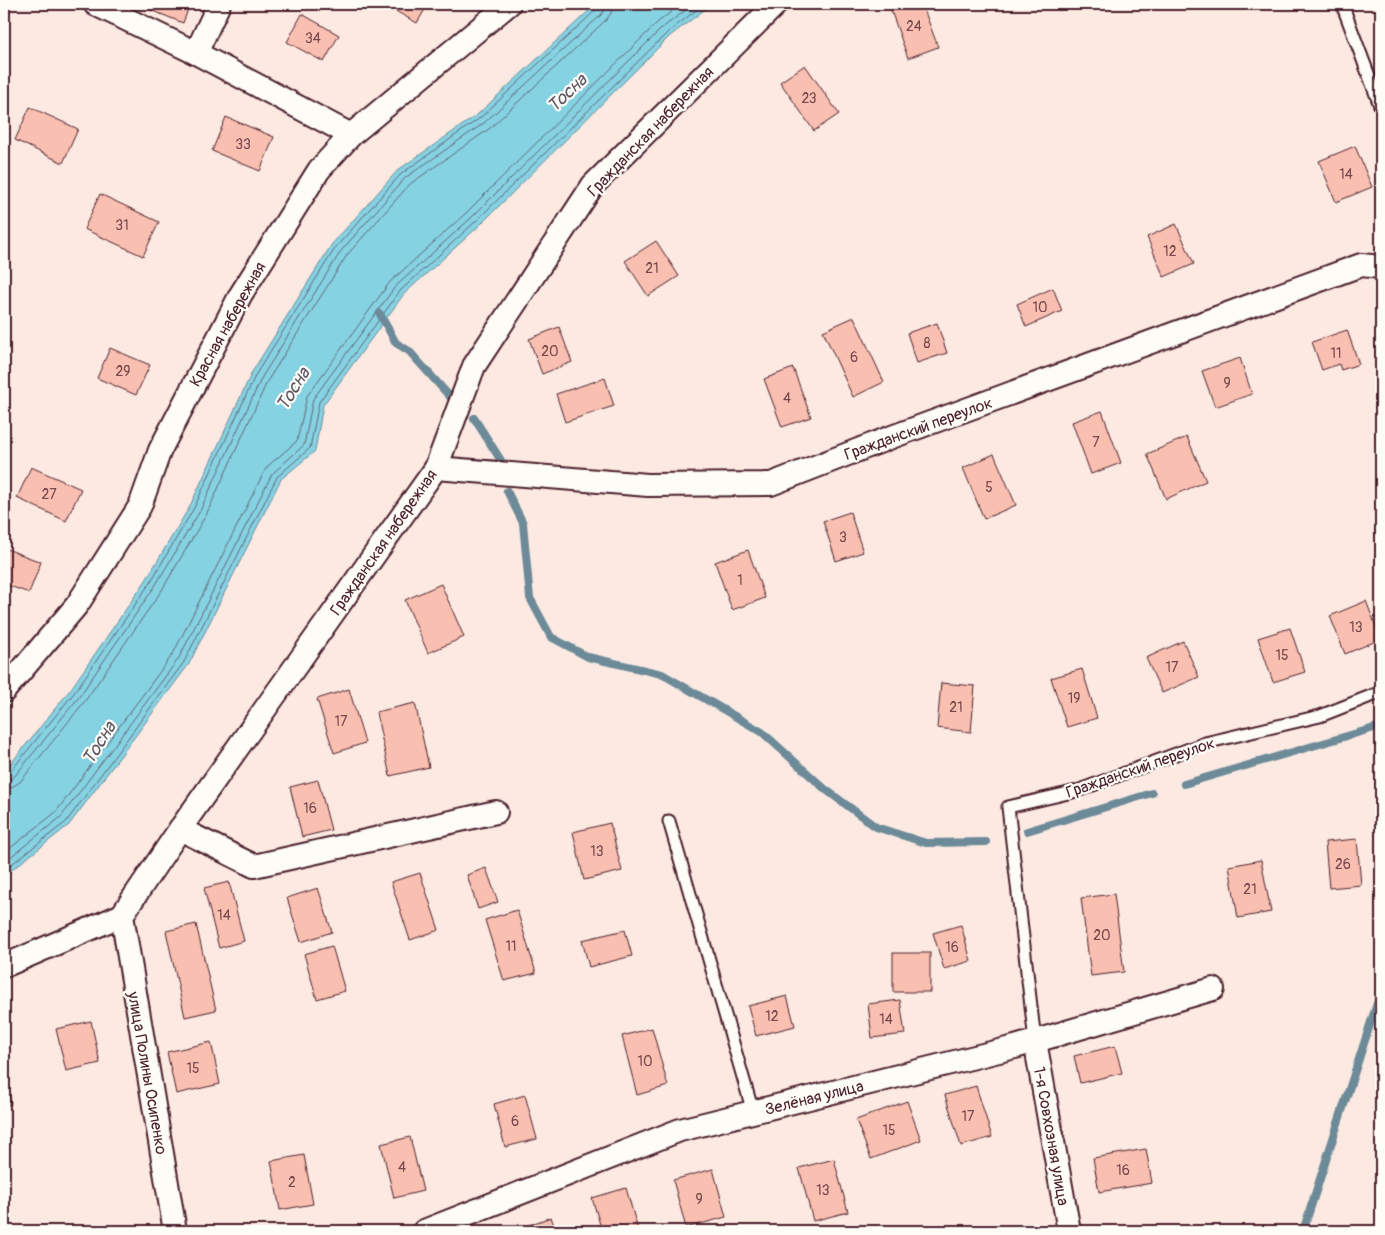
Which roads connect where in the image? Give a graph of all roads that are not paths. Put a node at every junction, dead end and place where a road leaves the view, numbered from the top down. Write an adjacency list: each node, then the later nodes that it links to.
1 (95, 4): 6 (street)
2 (219, 4): 6 (street)
3 (509, 4): 8 (street, Красная набережная)
4 (776, 4): 10 (street, Гражданская набережная)
5 (1342, 4): 7 (lane)
6 (196, 53): 8 (street)
7 (1381, 108)
8 (351, 135): 11 (street, Красная набережная)
9 (1381, 267): 10 (street, Гражданский переулок)
10 (436, 468): 15 (street, Гражданская набережная)
11 (4, 691)
12 (1381, 692): 19 (lane, Гражданский переулок)
13 (496, 812): 15 (street)
14 (669, 821): 20 (lane)
15 (180, 829): 16 (street, Гражданская набережная)
16 (122, 915): 17 (street); 21 (street, улица Полины Осипенко)
17 (4, 966)
18 (1213, 988): 19 (street, Зелёная улица)
19 (1035, 1041): 20 (street, Зелёная улица); 23 (street, 1-я Совхозная улица)
20 (753, 1112): 22 (street, Зелёная улица)
21 (175, 1231)
22 (424, 1231)
23 (1069, 1231)

